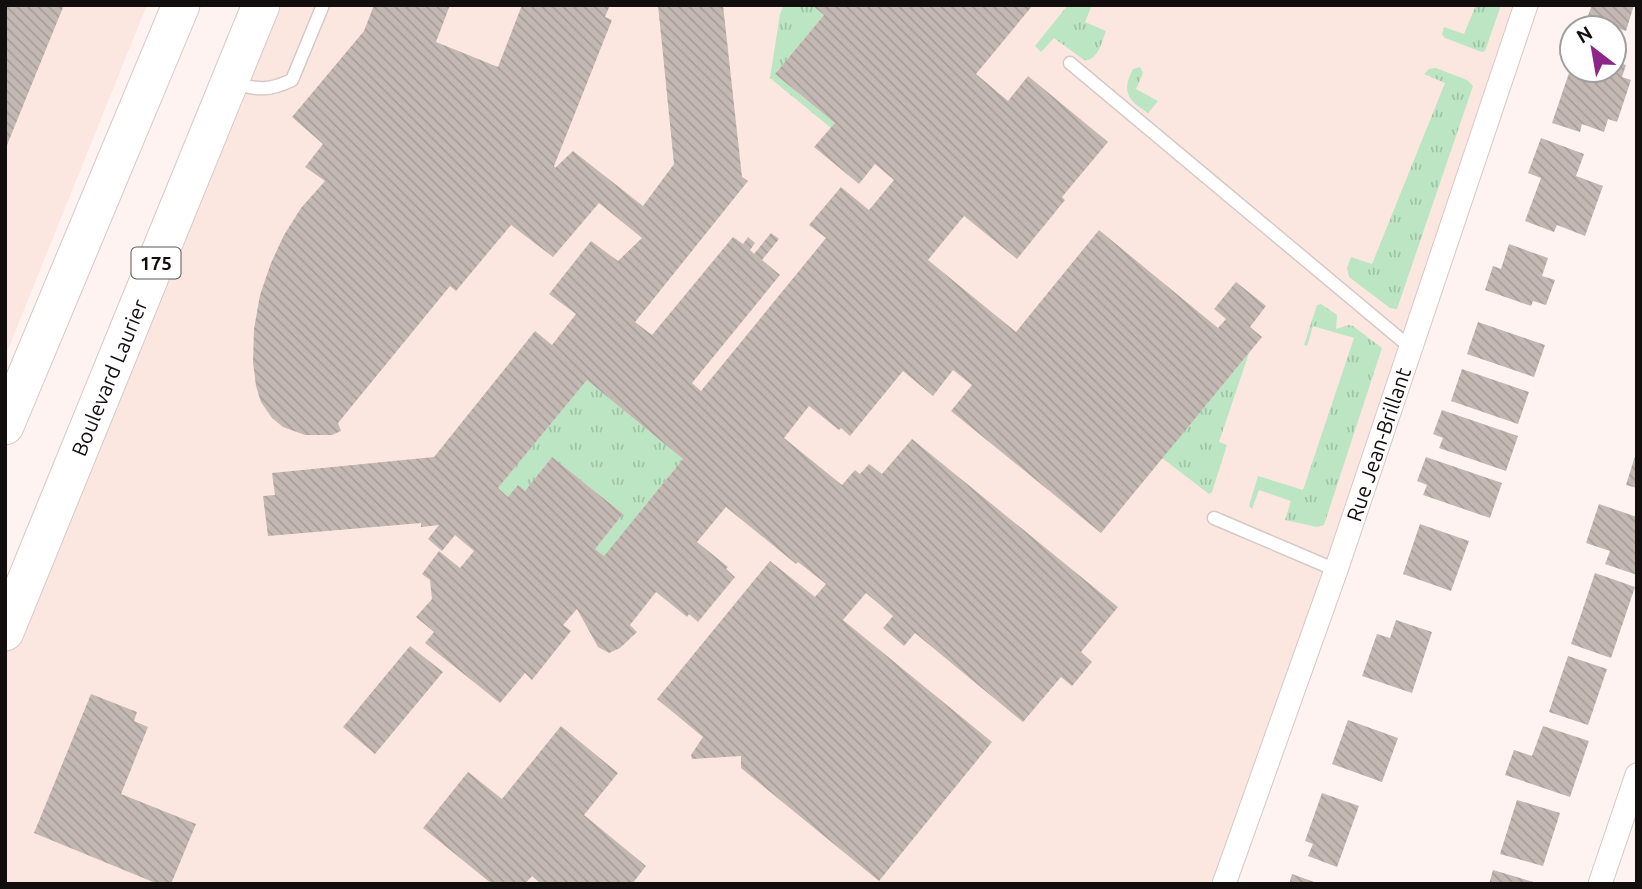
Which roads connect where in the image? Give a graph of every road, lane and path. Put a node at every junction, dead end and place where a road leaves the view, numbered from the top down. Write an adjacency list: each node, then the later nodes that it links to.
1 (181, 5): 8 (main road)
2 (261, 5): 6 (main road, Boulevard Laurier / 175)
3 (323, 5): 6 (lane)
4 (1526, 5): 7 (street, Rue Jean-Brillant)
5 (1070, 64): 7 (lane)
6 (229, 82): 11 (main road, Boulevard Laurier / 175)
7 (1411, 348): 10 (street, Rue Jean-Brillant)
8 (5, 426)
9 (1214, 518): 10 (lane)
10 (1336, 570): 13 (street, Rue Jean-Brillant)
11 (5, 632)
12 (1637, 775): 14 (street)
13 (1224, 884)
14 (1600, 884)

